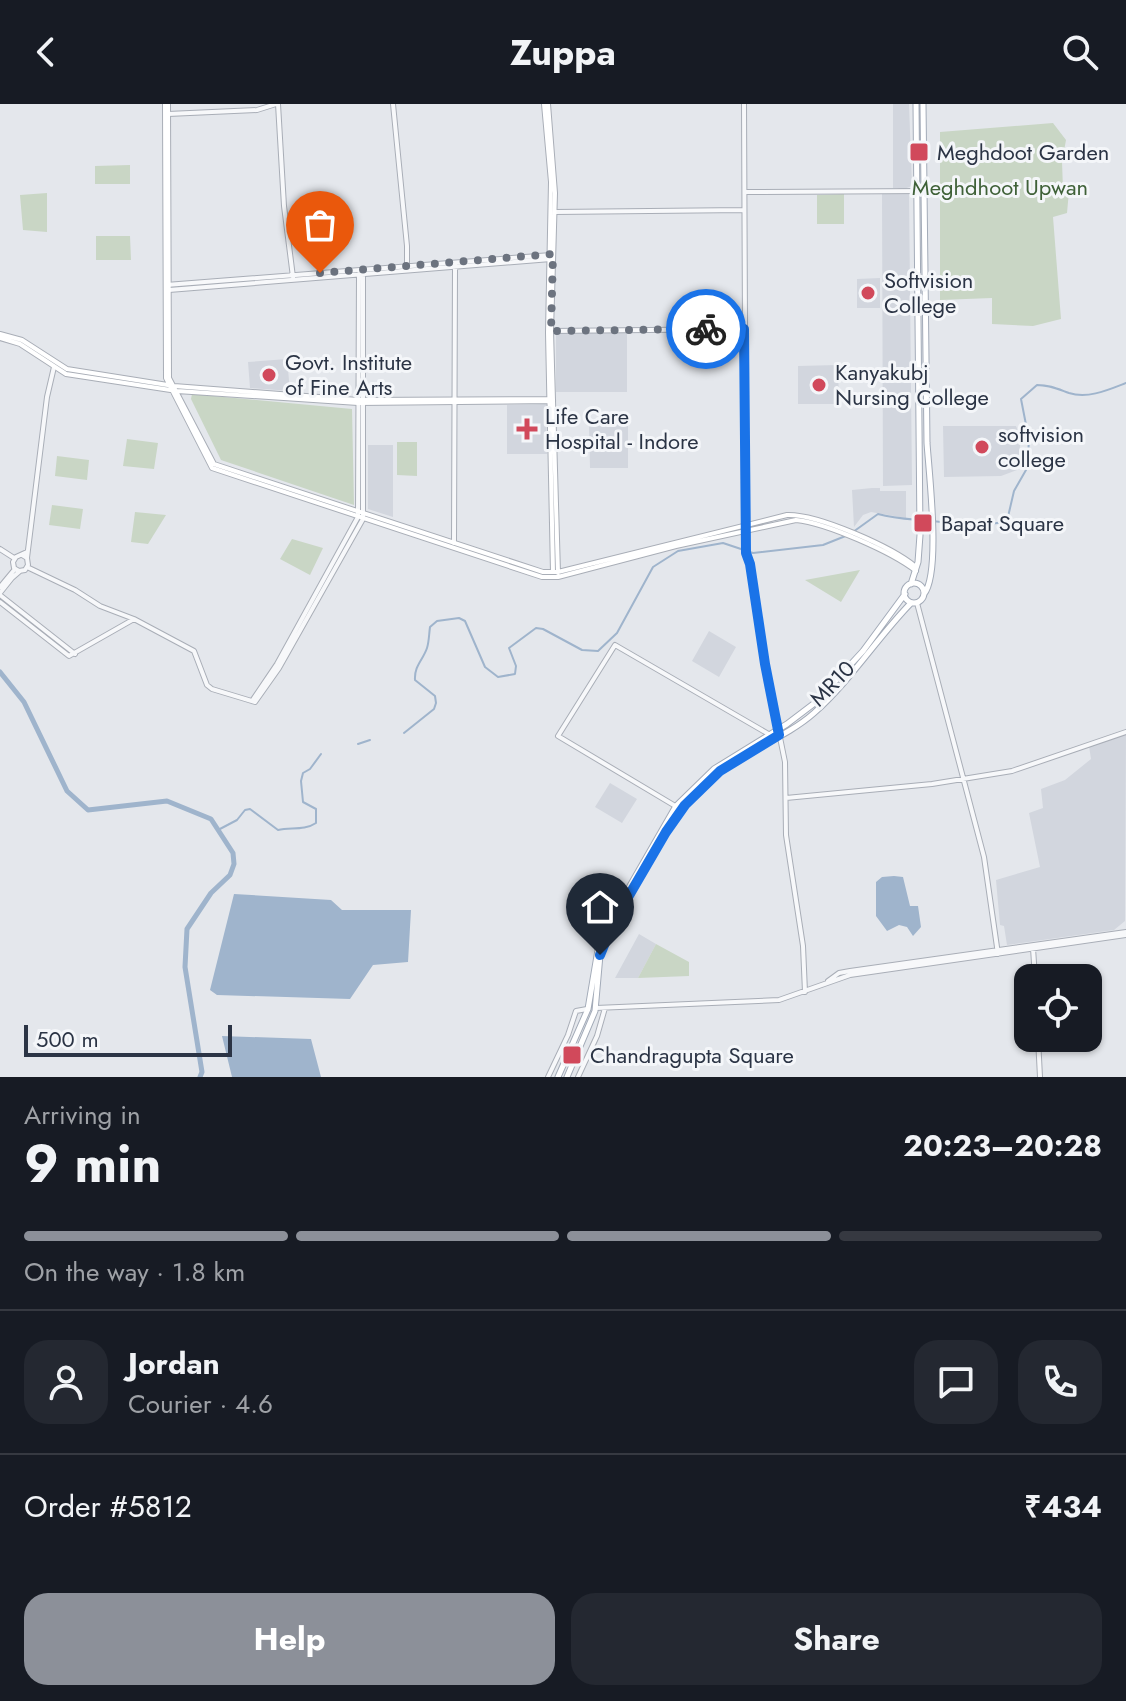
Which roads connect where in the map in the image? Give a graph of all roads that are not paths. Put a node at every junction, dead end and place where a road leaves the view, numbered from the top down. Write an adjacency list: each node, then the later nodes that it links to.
1 (166, 104): 8 (main road)
2 (277, 104): 8 (street); 17 (street)
3 (393, 104): 14 (street)
4 (546, 104): 12 (main road); 13 (main road)
5 (744, 104): 10 (street)
6 (916, 104): 9 (main road)
7 (923, 104): 9 (main road)
8 (166, 114): 18 (main road)
9 (920, 191): 10 (street); 33 (main road); 35 (main road)
10 (745, 192): 11 (street)
11 (745, 210): 12 (street); 19 (street)
12 (555, 212): 13 (main road)
13 (552, 257): 14 (street); 15 (street); 20 (main road); 26 (main road)
14 (407, 266): 17 (street)
15 (455, 266): 16 (street); 25 (street)
16 (361, 274): 17 (street); 24 (street)
17 (293, 278): 18 (street)
18 (167, 288): 23 (main road)
19 (744, 329): 20 (street); 28 (street)
20 (551, 331): 26 (main road)
21 (0, 336): 22 (main road); 23 (main road)
22 (54, 367): 23 (main road); 31 (street)
23 (173, 388): 24 (main road); 27 (main road)
24 (360, 401): 25 (main road); 27 (street)
25 (455, 401): 26 (main road); 29 (street)
26 (551, 401): 37 (main road)
27 (360, 515): 29 (main road); 37 (main road); 44 (street)
28 (746, 526): 35 (main road); 37 (main road); 47 (street)
29 (454, 543): 37 (main road)
30 (0, 549): 32 (street)
31 (25, 555): 32 (street); 34 (street)
32 (14, 558): 36 (street)
33 (932, 564): 35 (main road); 41 (main road)
34 (27, 567): 36 (street); 44 (street)
35 (917, 567): 38 (main road)
36 (18, 570): 39 (street)
37 (556, 575)
38 (911, 584): 40 (main road, MR10); 41 (main road)
39 (0, 592): 45 (street)
40 (905, 594): 43 (main road); 47 (main road, MR10)
41 (924, 594): 43 (main road, MR10)
42 (0, 602): 45 (street)
43 (914, 603): 47 (main road, MR10); 48 (street)
44 (134, 619): 45 (street)
45 (75, 654)
46 (1126, 732): 48 (street)
47 (775, 734): 49 (street); 50 (main road, MR10); 50 (street)
48 (964, 779): 49 (street); 53 (street)
49 (786, 798): 55 (street)
50 (679, 808): 57 (main road, MR10)
51 (1126, 934): 52 (street)
52 (1033, 947): 53 (street); 54 (street)
53 (997, 952): 55 (street)
54 (1034, 964)
55 (805, 992): 56 (street)
56 (605, 1008): 57 (street); 62 (street)
57 (592, 1009): 59 (street); 60 (main road, MR10); 61 (main road, MR10)
58 (1039, 1052): 63 (street)
59 (548, 1077)
60 (558, 1077)
61 (567, 1077)
62 (578, 1077)
63 (1040, 1077)

